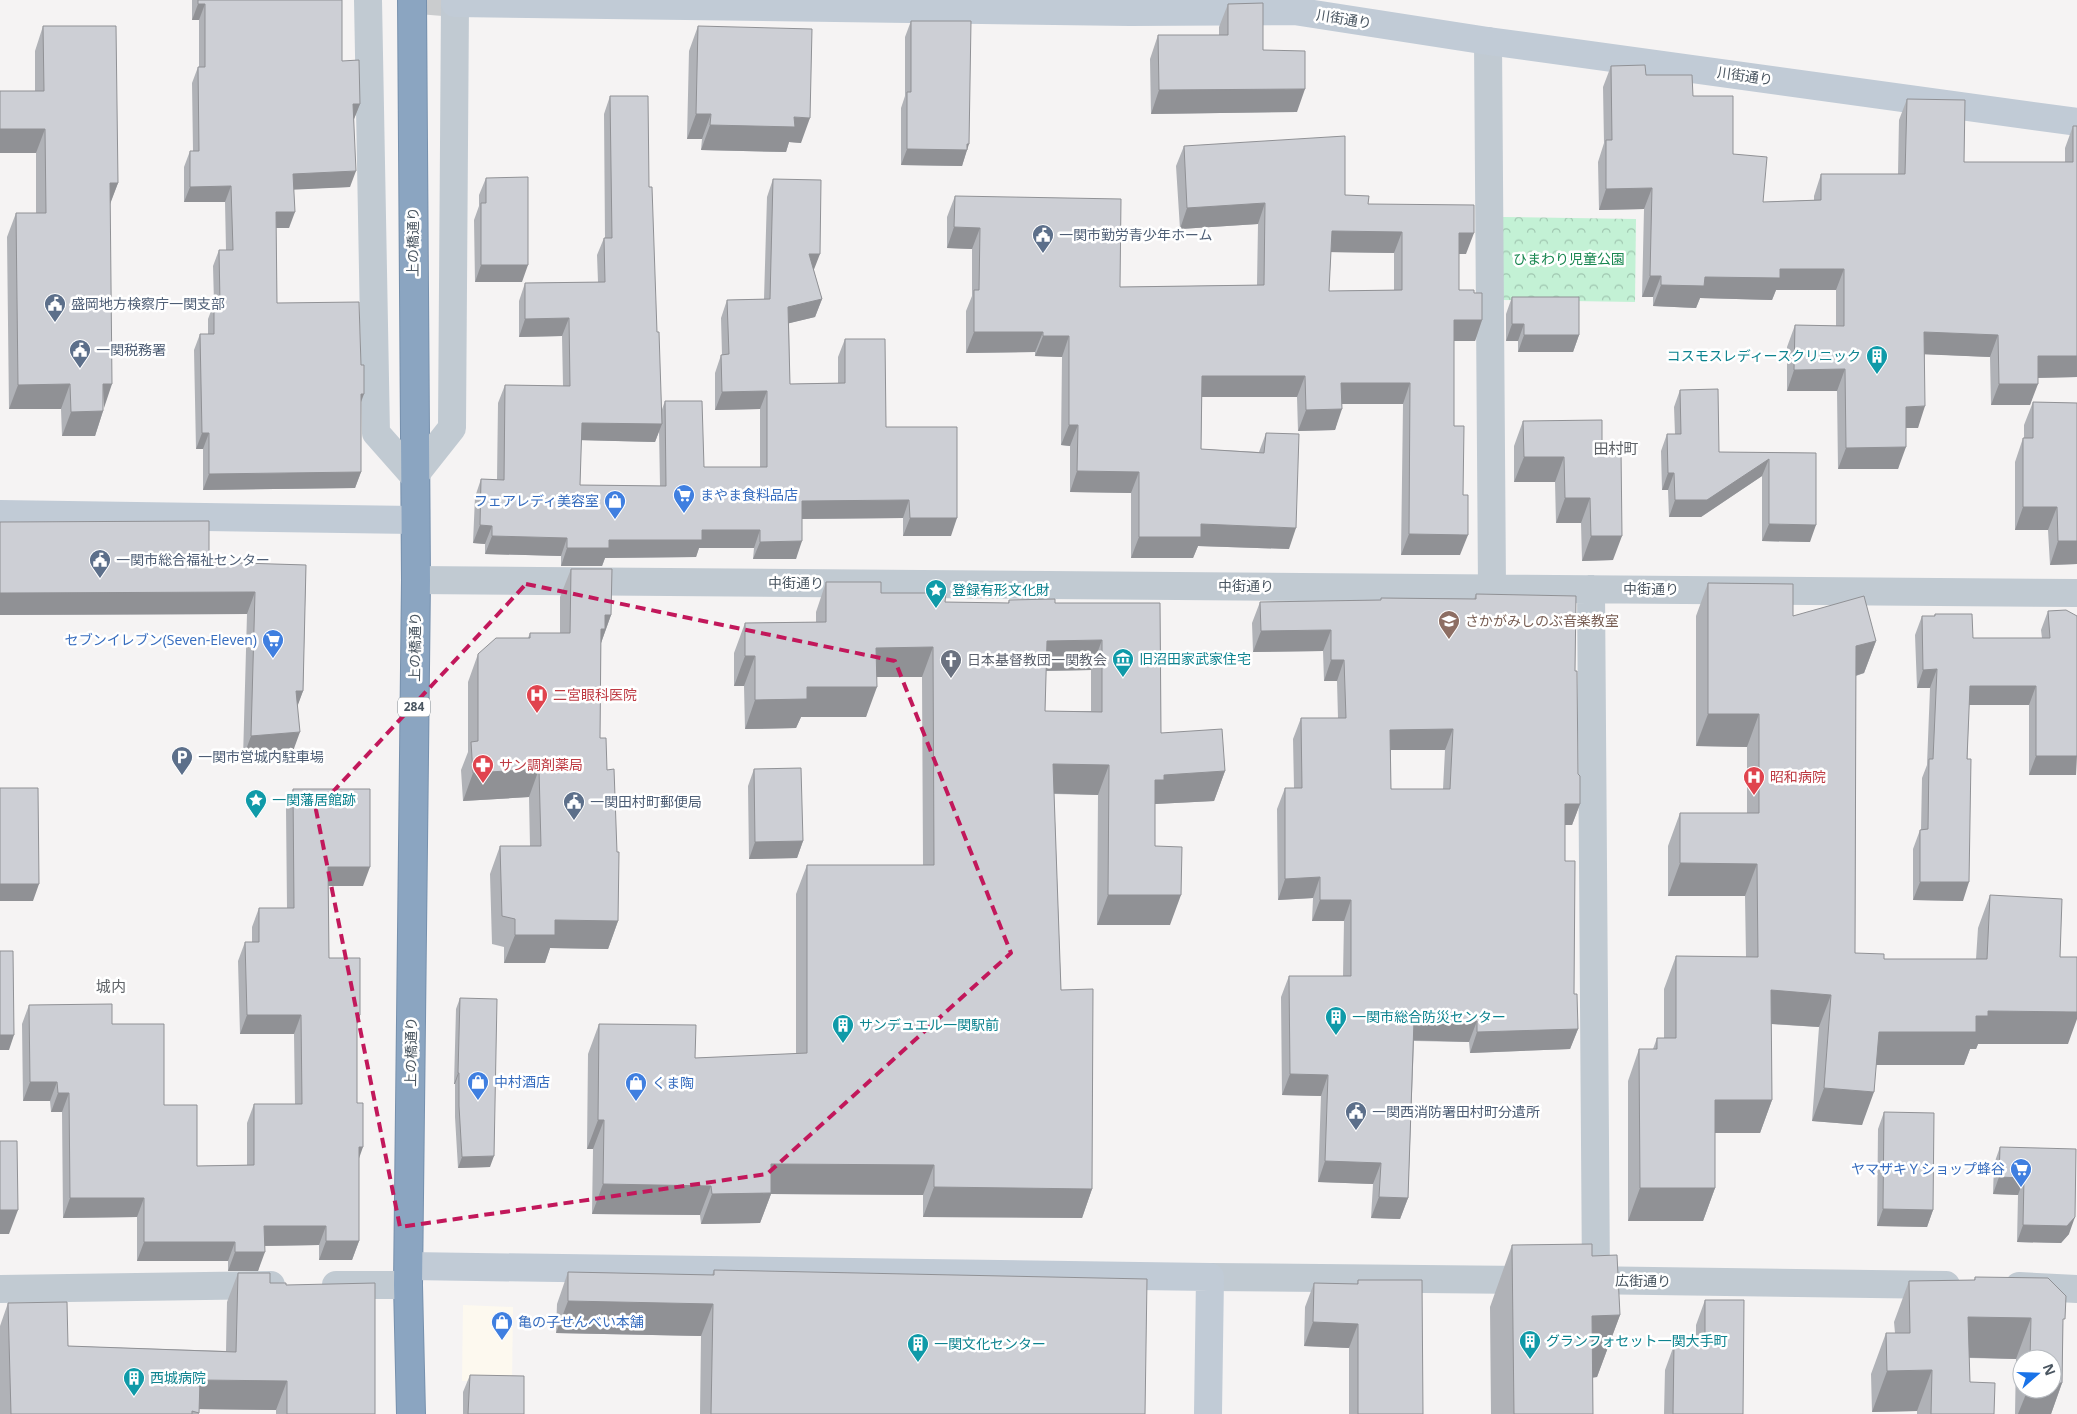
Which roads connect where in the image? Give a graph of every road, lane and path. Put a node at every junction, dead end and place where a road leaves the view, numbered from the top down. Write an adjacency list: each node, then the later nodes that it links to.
1 (368, 0): 5 (street)
2 (412, 0): 5 (highway, 上の橋通り / 284)
3 (1488, 41): 4 (street, 川街通り); 5 (street, 川街通り); 9 (street)
4 (2077, 122)
5 (414, 476): 7 (highway, 上の橋通り / 284)
6 (0, 514): 7 (street)
7 (414, 520): 8 (highway, 上の橋通り / 284)
8 (416, 580): 9 (street, 中街通り); 12 (highway, 上の橋通り / 284)
9 (1492, 588): 10 (street, 中街通り)
10 (1591, 589): 11 (street, 中街通り); 14 (street)
11 (2077, 593)
12 (409, 1275): 13 (street); 15 (street); 17 (highway, 上の橋通り / 284)
13 (1210, 1277): 14 (street, 広街通り); 18 (street)
14 (1596, 1280): 16 (street, 広街通り)
15 (0, 1288)
16 (2077, 1289)
17 (411, 1414)
18 (1208, 1414)

